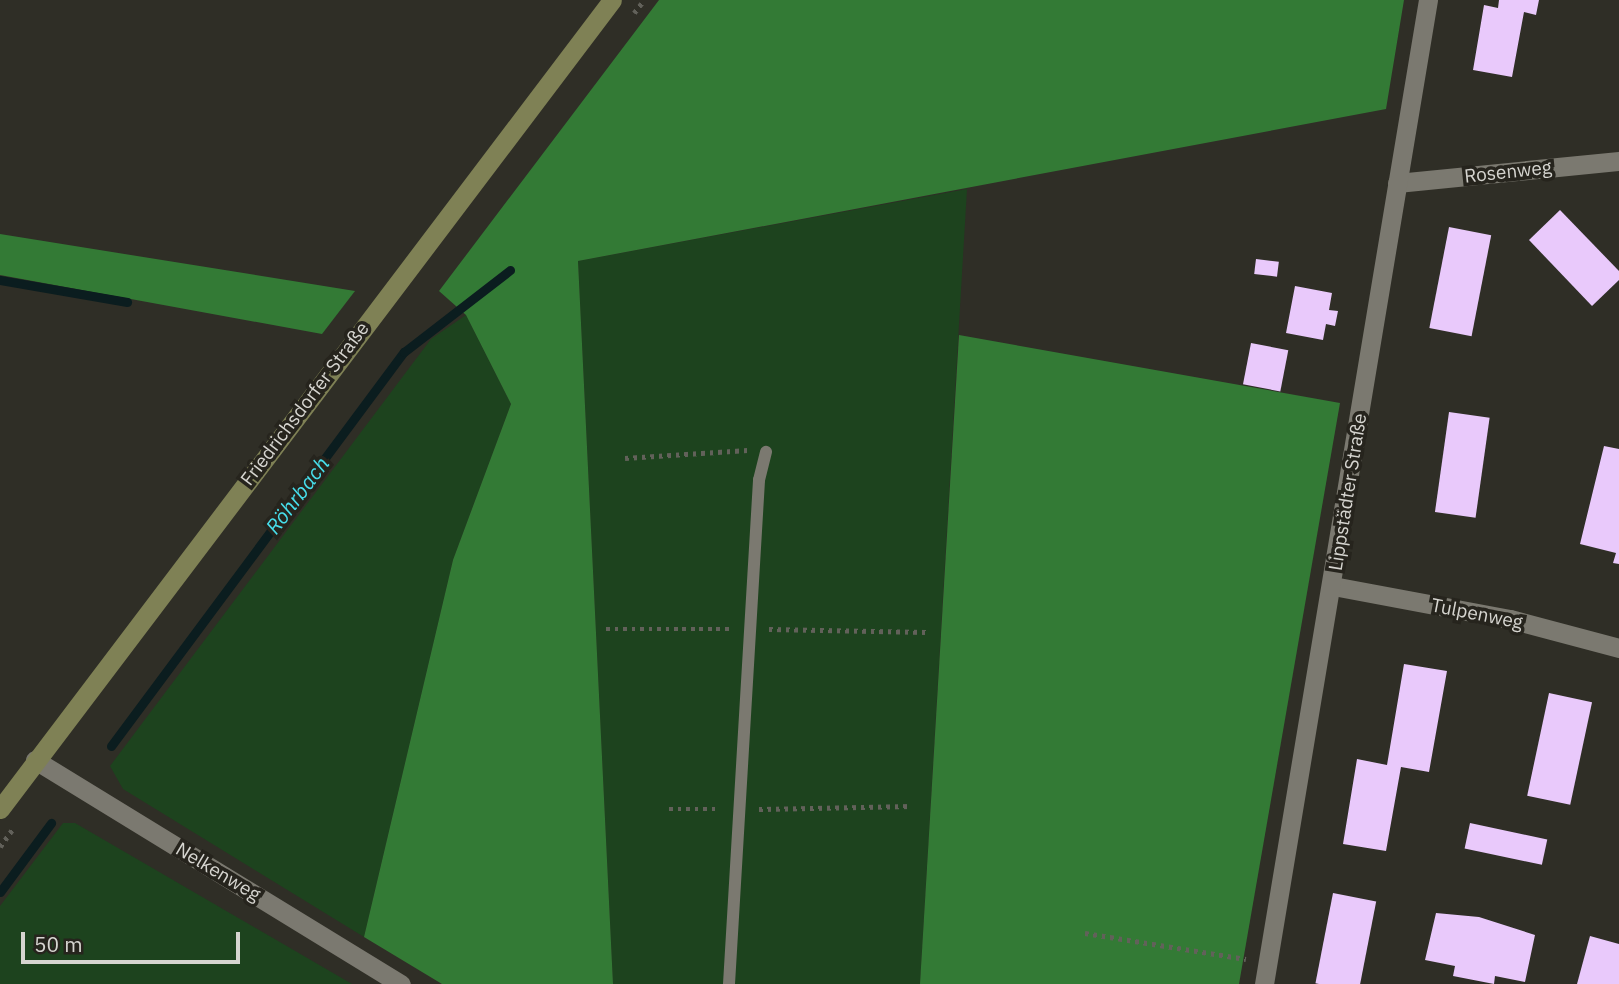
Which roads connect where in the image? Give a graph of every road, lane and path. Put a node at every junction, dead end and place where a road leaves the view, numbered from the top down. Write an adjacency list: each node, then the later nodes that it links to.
1 (612, 0): 12 (main road, Friedrichsdorfer Straße)
2 (1428, 0): 4 (street, Lippstädter Straße)
3 (1619, 161): 4 (street, Rosenweg)
4 (1397, 183): 7 (street, Lippstädter Straße)
5 (766, 452): 6 (path); 9 (lane)
6 (625, 458)
7 (1333, 586): 11 (street, Tulpenweg); 18 (street, Lippstädter Straße)
8 (607, 628): 9 (path)
9 (750, 629): 10 (path); 16 (lane)
10 (926, 632)
11 (1619, 648)
12 (35, 760): 14 (main road, Friedrichsdorfer Straße); 19 (street, Nelkenweg)
13 (912, 806): 16 (path)
14 (0, 809)
15 (669, 809): 16 (path)
16 (738, 809): 20 (lane)
17 (1086, 933): 18 (path)
18 (1267, 962): 21 (street, Lippstädter Straße)
19 (401, 984)
20 (729, 984)
21 (1264, 984)

